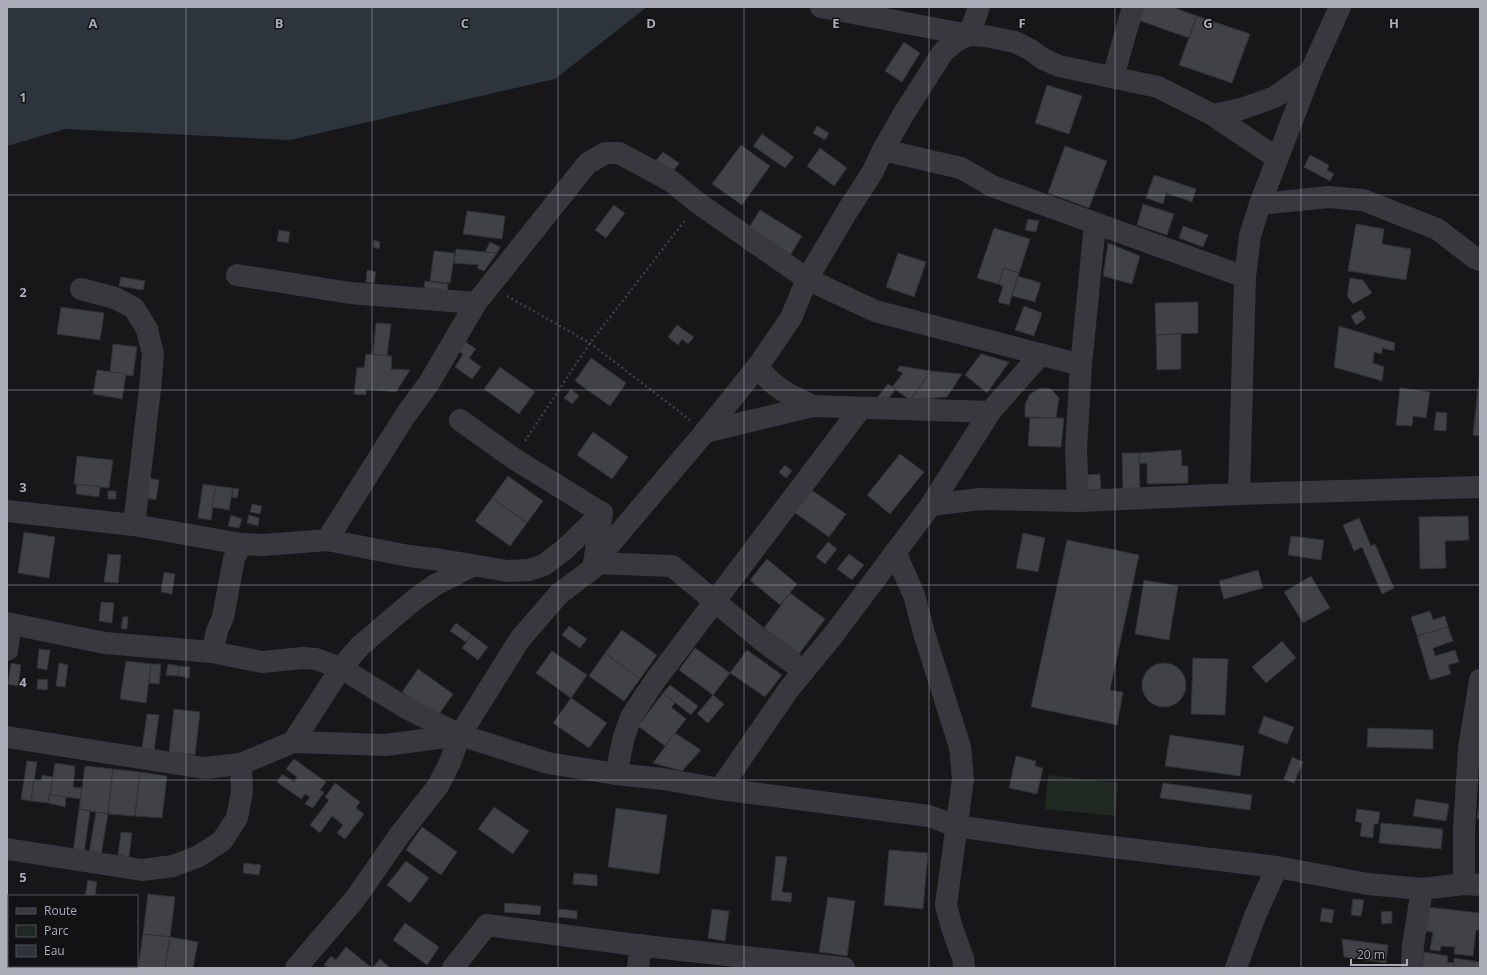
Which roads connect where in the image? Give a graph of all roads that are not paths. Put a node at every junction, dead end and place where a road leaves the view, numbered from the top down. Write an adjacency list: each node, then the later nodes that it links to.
1 (821, 7): 5 (street)
2 (979, 7): 5 (street)
3 (1133, 7): 7 (street)
4 (1340, 7): 6 (street)
5 (969, 35): 7 (street); 9 (street)
6 (1311, 71): 8 (street); 10 (street)
7 (1113, 77): 8 (street)
8 (1213, 115): 10 (street)
9 (883, 150): 12 (street); 16 (street)
10 (1277, 158): 11 (street)
11 (1260, 204): 13 (street); 15 (street)
12 (1095, 224): 15 (street); 20 (street)
13 (1480, 260)
14 (237, 275): 18 (street)
15 (1245, 277): 28 (street)
16 (808, 279): 18 (street); 19 (street); 21 (street)
17 (81, 289): 33 (street)
18 (476, 303): 34 (street)
19 (1041, 354): 20 (street); 24 (street)
20 (1081, 365): 29 (street)
21 (758, 366): 22 (street); 26 (street)
22 (813, 406): 23 (street); 26 (street)
23 (861, 408): 24 (street); 39 (street)
24 (990, 412): 30 (street)
25 (460, 420): 32 (street)
26 (705, 432): 37 (street)
27 (1480, 487): 28 (street)
28 (1239, 494): 29 (street)
29 (1078, 501): 30 (street)
30 (931, 505): 36 (street)
31 (7, 510): 33 (street)
32 (602, 513): 37 (street); 38 (street)
33 (134, 525): 35 (street)
34 (327, 540): 35 (street); 38 (street)
35 (241, 544): 42 (street)
36 (895, 552): 44 (street); 52 (street)
37 (594, 563): 39 (street); 46 (street)
38 (472, 566): 43 (street)
39 (715, 601): 44 (street); 50 (street)
40 (9, 623): 41 (street); 42 (street)
41 (7, 650)
42 (212, 652): 43 (street)
43 (341, 668): 46 (street); 48 (street)
44 (804, 671): 51 (street)
45 (1480, 680): 55 (street)
46 (460, 736): 48 (street); 50 (street); 58 (street)
47 (7, 737): 49 (street)
48 (293, 742): 49 (street)
49 (241, 764): 53 (street)
50 (616, 774): 51 (street)
51 (720, 789): 52 (street)
52 (956, 826): 54 (street); 62 (street)
53 (7, 849)
54 (1277, 867): 56 (street); 63 (street)
55 (1472, 884): 56 (street)
56 (1422, 889): 64 (street)
57 (641, 945): 59 (street); 60 (street); 61 (street)
58 (296, 968)
59 (453, 968)
60 (638, 968)
61 (844, 968)
62 (964, 968)
63 (1236, 968)
64 (1412, 968)

